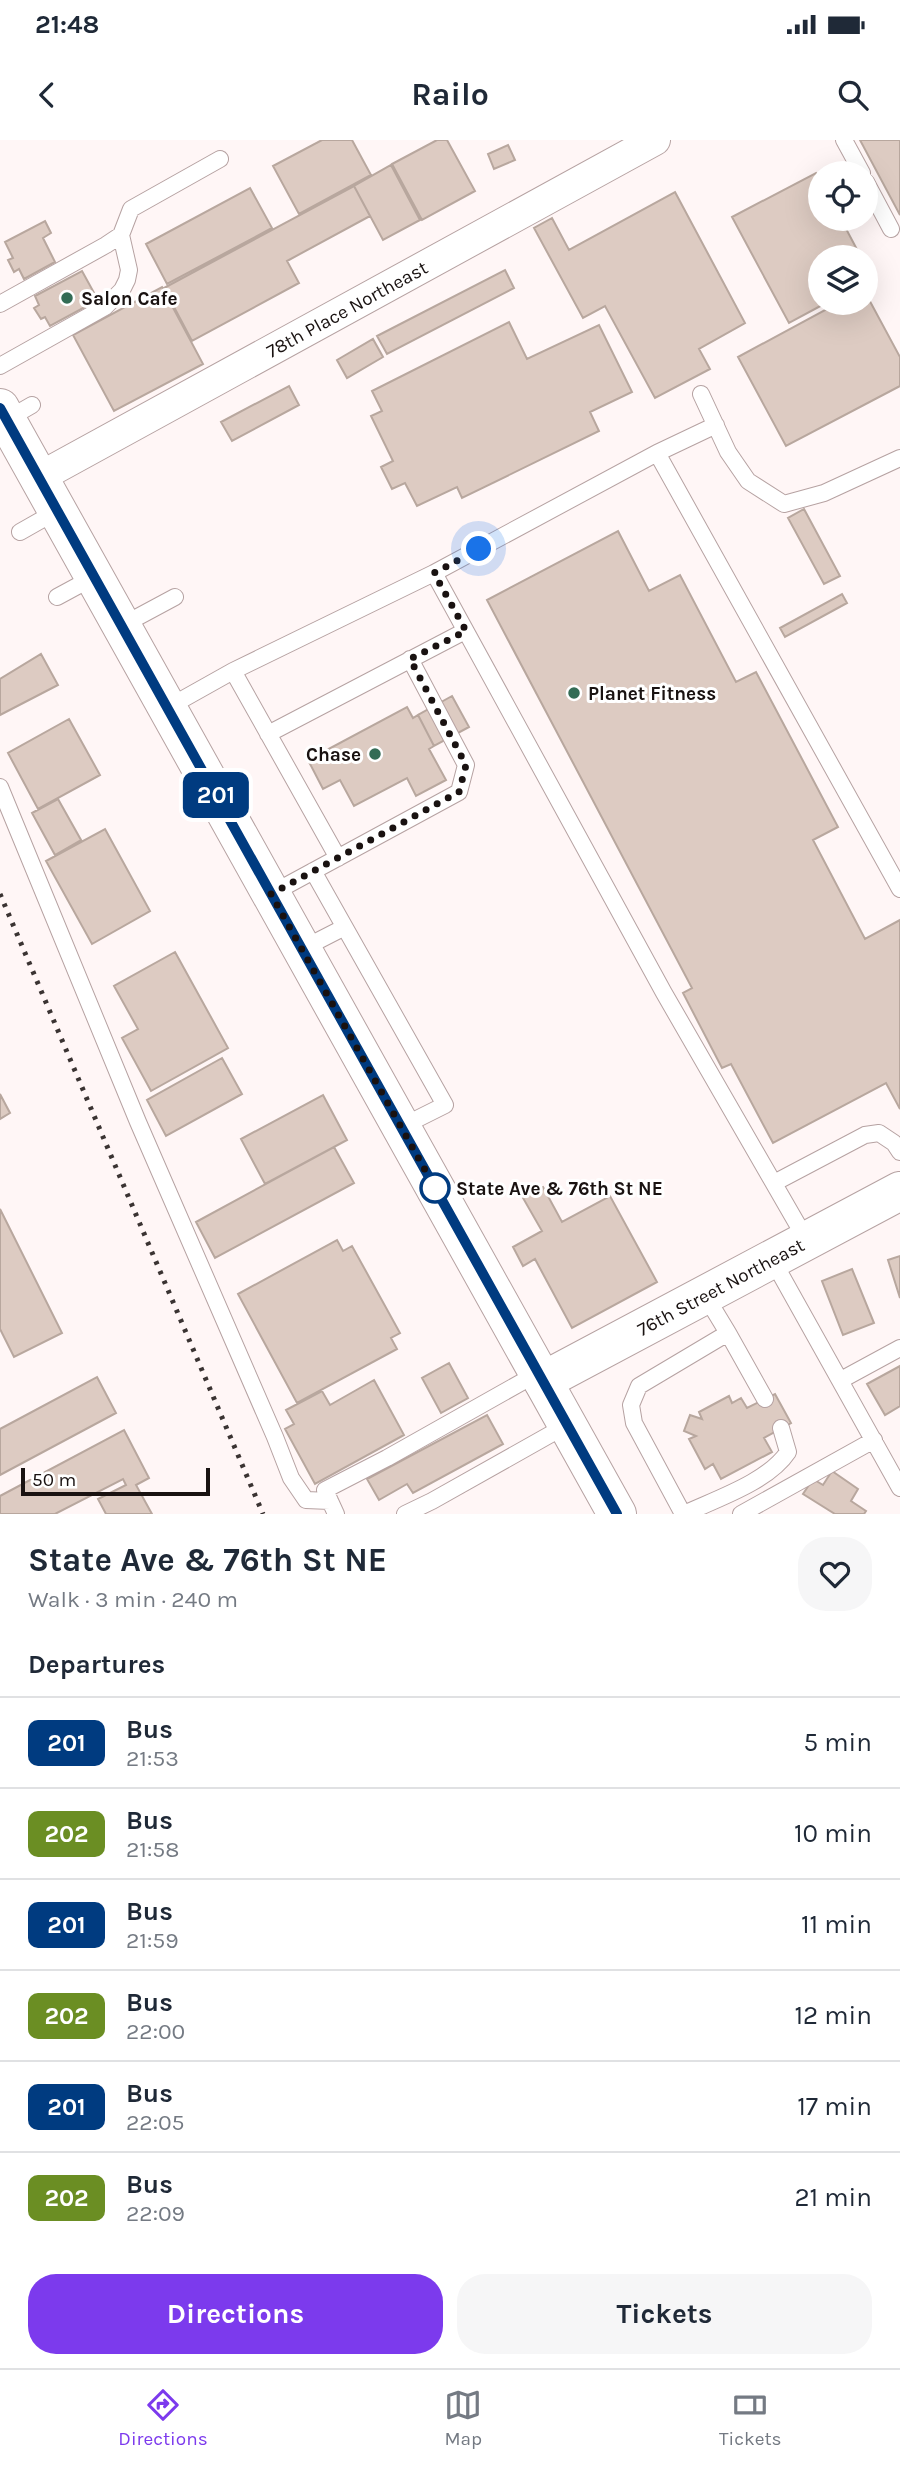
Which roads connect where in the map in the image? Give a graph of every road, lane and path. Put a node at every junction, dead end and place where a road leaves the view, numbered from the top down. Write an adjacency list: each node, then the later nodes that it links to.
1 (656, 140): 15 (street, 78th Place Northeast)
2 (844, 140): 4 (lane)
3 (220, 159): 7 (lane)
4 (855, 161)
5 (878, 205): 6 (lane)
6 (891, 229)
7 (121, 234): 8 (lane); 9 (lane)
8 (0, 304)
9 (0, 366)
10 (701, 394): 12 (lane)
11 (13, 411): 15 (main road)
12 (716, 425): 13 (lane); 14 (lane)
13 (657, 453): 18 (lane); 31 (lane)
14 (900, 458)
15 (38, 478): 16 (main road)
16 (57, 511): 17 (lane); 19 (main road)
17 (20, 532)
18 (434, 573): 23 (lane); 25 (lane)
19 (94, 577): 20 (lane); 22 (main road)
20 (57, 597)
21 (175, 597): 22 (lane)
22 (121, 626): 26 (main road)
23 (466, 631): 24 (lane); 37 (lane)
24 (410, 659): 27 (lane); 29 (lane)
25 (233, 671): 26 (lane); 27 (lane)
26 (167, 708): 32 (main road)
27 (268, 734): 29 (lane)
28 (0, 787): 51 (lane)
29 (338, 858): 30 (lane)
30 (313, 871): 32 (lane); 33 (lane)
31 (900, 889)
32 (271, 894): 34 (main road)
33 (343, 928): 34 (lane); 35 (lane)
34 (302, 949): 35 (main road)
35 (401, 1127): 44 (main road)
36 (900, 1152): 37 (lane)
37 (774, 1183): 39 (lane)
38 (900, 1191): 39 (main road, 76th Street Northeast)
39 (807, 1241): 40 (main road, 76th Street Northeast)
40 (772, 1259): 41 (main road, 76th Street Northeast); 45 (lane)
41 (705, 1295): 42 (lane); 44 (main road, 76th Street Northeast)
42 (728, 1333): 46 (lane); 54 (lane)
43 (900, 1348): 45 (lane)
44 (540, 1377): 47 (main road); 51 (lane)
45 (841, 1380): 49 (lane)
46 (765, 1399)
47 (567, 1425): 52 (lane); 53 (main road)
48 (781, 1428): 54 (lane)
49 (874, 1440): 50 (lane); 55 (lane)
50 (900, 1488)
51 (333, 1507)
52 (405, 1514)
53 (617, 1514)
54 (683, 1514)
55 (741, 1514)

